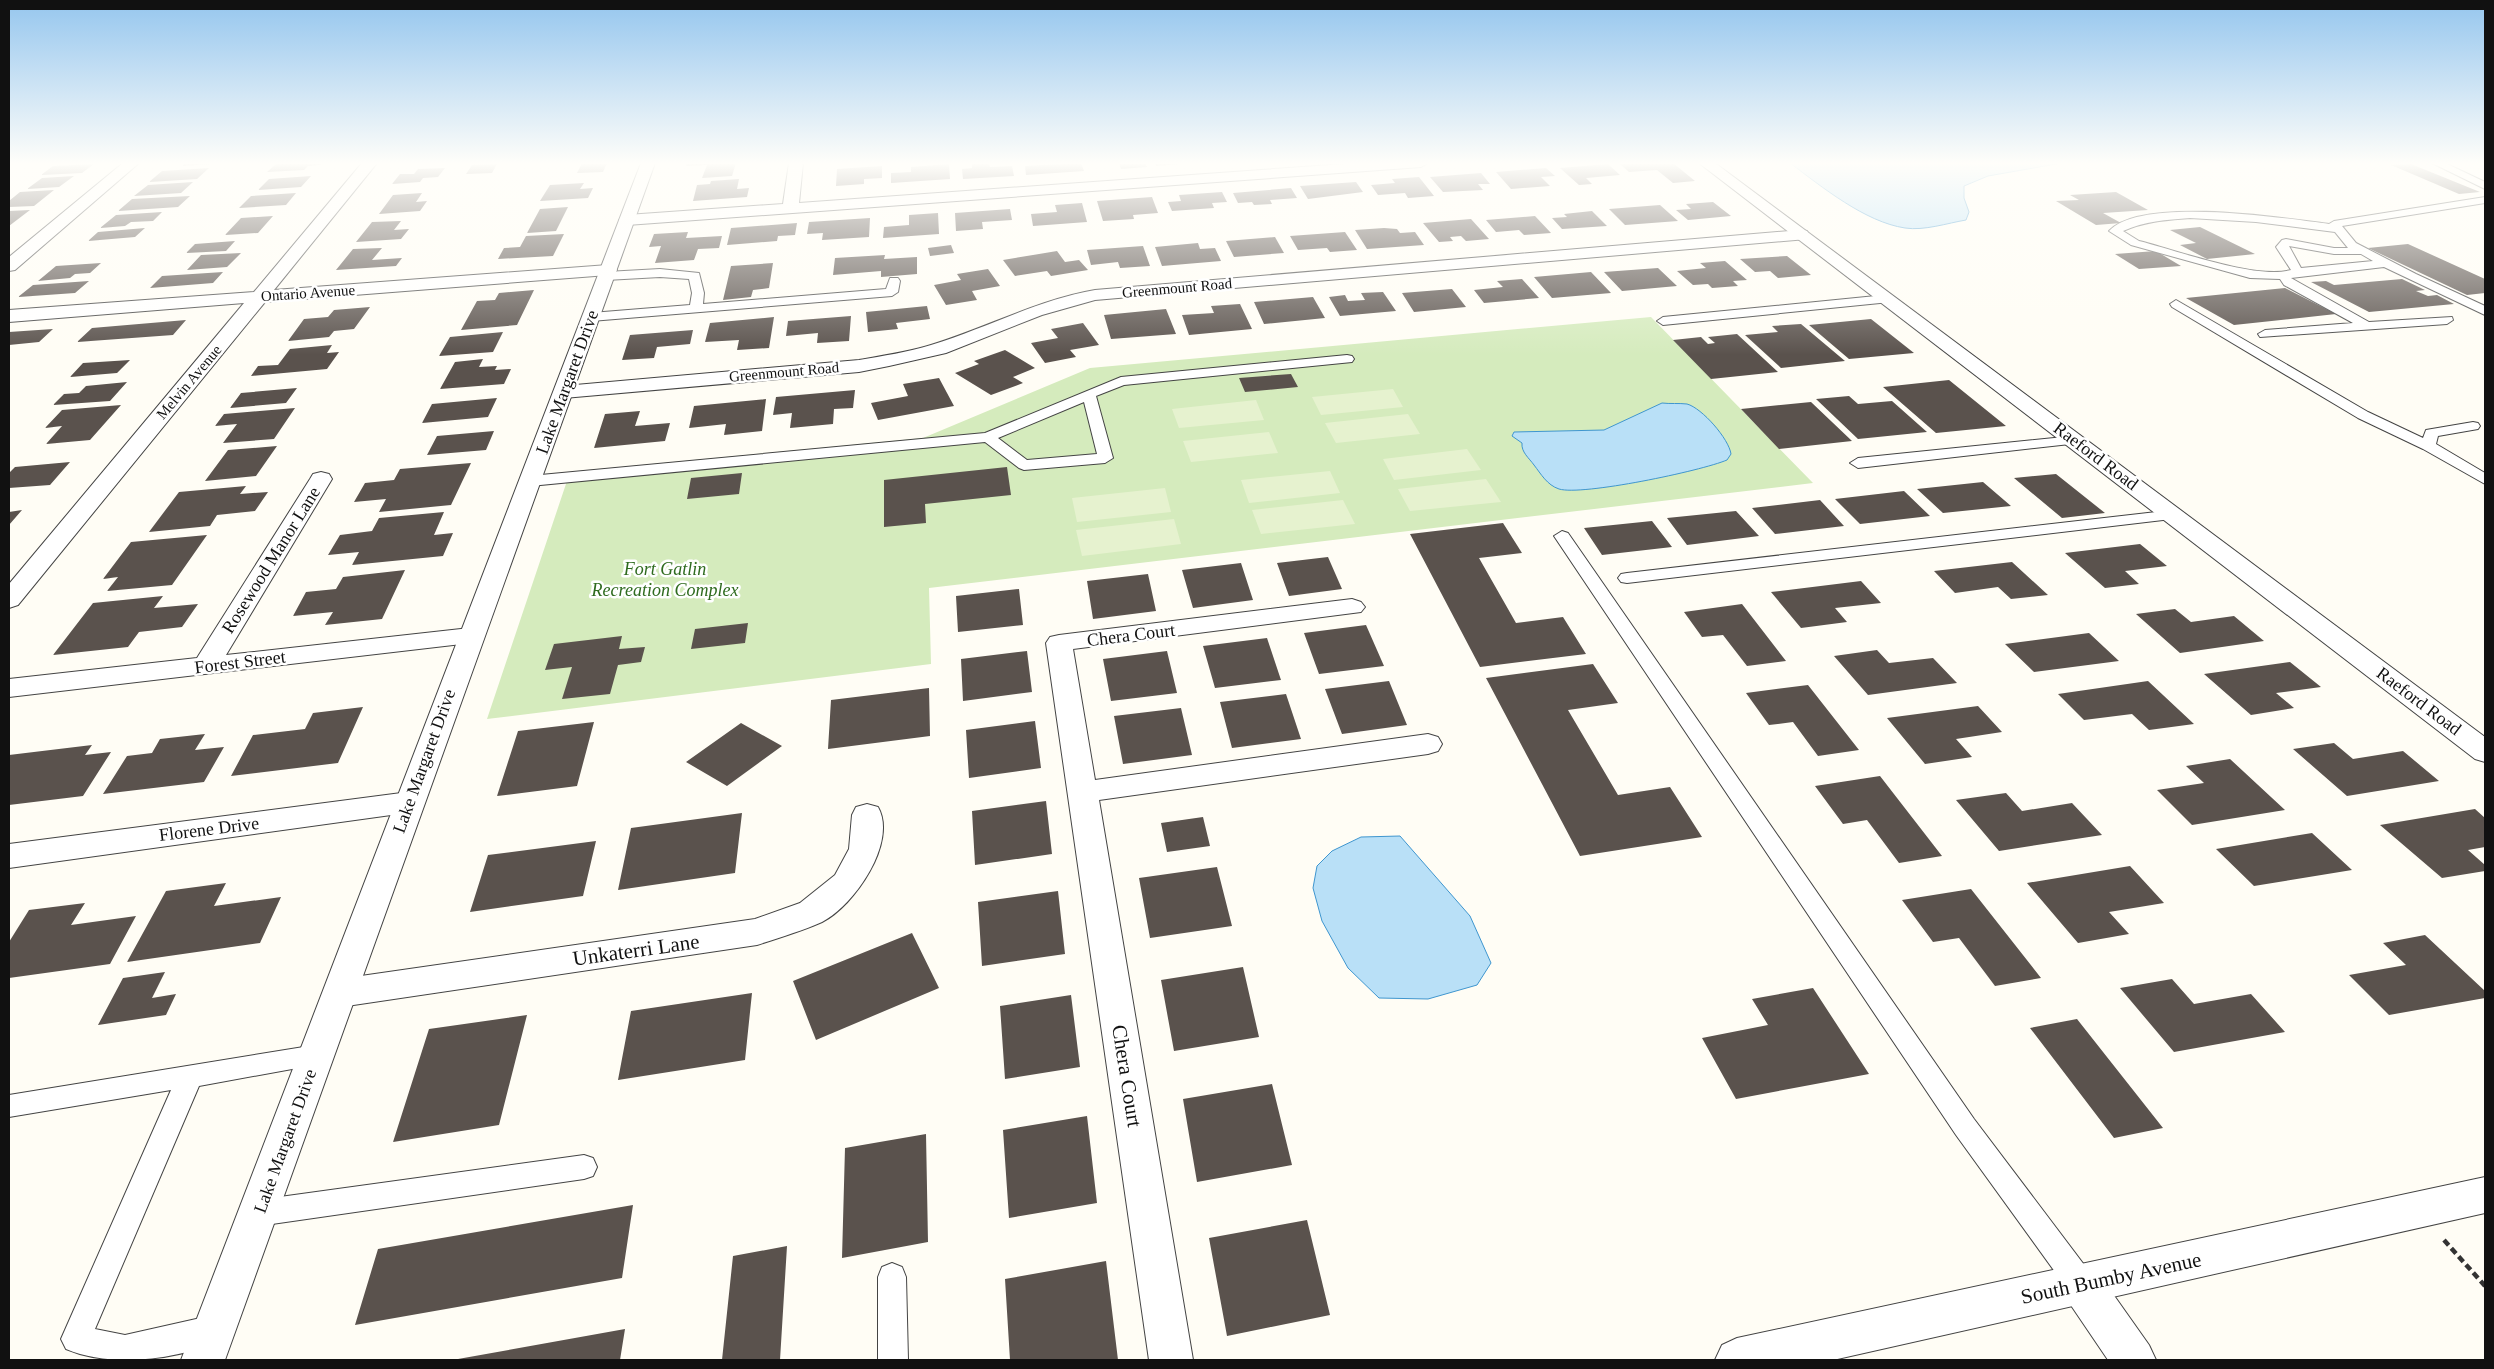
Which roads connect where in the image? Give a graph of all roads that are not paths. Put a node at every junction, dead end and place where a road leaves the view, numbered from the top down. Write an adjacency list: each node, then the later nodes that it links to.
1 (56, 227): 13 (street)
2 (318, 227): 18 (street, Melvin Avenue)
3 (624, 227): 15 (street, Lake Margaret Drive)
4 (1790, 227): 9 (street, Raeford Road)
5 (2120, 227): 16 (lane)
6 (2287, 227): 10 (lane)
7 (2323, 227): 8 (lane)
8 (2338, 229): 11 (lane)
9 (1801, 235): 19 (street, Raeford Road); 30 (street, Greenmount Road)
10 (2286, 242): 11 (lane); 14 (lane)
11 (2364, 251): 12 (lane)
12 (2386, 263): 14 (lane); 22 (lane)
13 (9, 266)
14 (2298, 272): 16 (lane)
15 (607, 273): 18 (street, Ontario Avenue); 21 (lane); 24 (street, Lake Margaret Drive)
16 (2284, 276): 27 (lane)
17 (894, 280): 21 (lane)
18 (260, 297): 23 (street, Ontario Avenue); 43 (street, Melvin Avenue)
19 (1886, 298): 26 (lane); 34 (street, Raeford Road)
20 (2176, 304): 35 (lane)
21 (696, 308): 24 (lane)
22 (2485, 311)
23 (9, 316)
24 (591, 316): 30 (street, Lake Margaret Drive)
25 (2447, 320): 27 (lane)
26 (1663, 321)
27 (2367, 326): 28 (lane)
28 (2265, 334)
29 (1347, 359): 31 (lane)
30 (564, 392): 39 (street, Lake Margaret Drive)
31 (1089, 394): 33 (lane); 33 (lane)
32 (2481, 428): 35 (lane)
33 (988, 437): 39 (lane)
34 (2074, 440): 36 (lane); 40 (street, Raeford Road)
35 (2428, 446): 38 (lane)
36 (1858, 462)
37 (321, 479): 46 (street, Rosewood Manor Lane)
38 (2485, 479)
39 (530, 481): 45 (street, Lake Margaret Drive)
40 (2174, 515): 42 (lane); 49 (street, Raeford Road)
41 (1562, 536): 62 (lane)
42 (1627, 578)
43 (9, 600)
44 (1352, 608): 50 (street, Chera Court)
45 (470, 636): 46 (street, Forest Street); 51 (street, Lake Margaret Drive)
46 (206, 666): 47 (street, Forest Street)
47 (9, 688)
48 (1428, 744): 50 (street)
49 (2485, 752)
50 (1083, 792): 66 (street, Chera Court)
51 (409, 803): 53 (street, Florene Drive); 54 (street, Lake Margaret Drive)
52 (867, 815): 54 (street, Unkaterri Lane)
53 (9, 856)
54 (340, 993): 55 (street, Lake Margaret Drive)
55 (316, 1056): 56 (lane); 60 (street, Lake Margaret Drive)
56 (190, 1077): 57 (lane); 63 (lane)
57 (9, 1106)
58 (584, 1167): 60 (lane)
59 (2485, 1195): 62 (street, South Bumby Avenue)
60 (258, 1213): 63 (street, Lake Margaret Drive)
61 (892, 1277): 65 (lane)
62 (2082, 1284): 67 (street, South Bumby Avenue); 68 (street)
63 (214, 1330): 64 (street, Lake Margaret Drive)
64 (203, 1360)
65 (893, 1360)
66 (1172, 1360)
67 (1737, 1360)
68 (2134, 1360)

